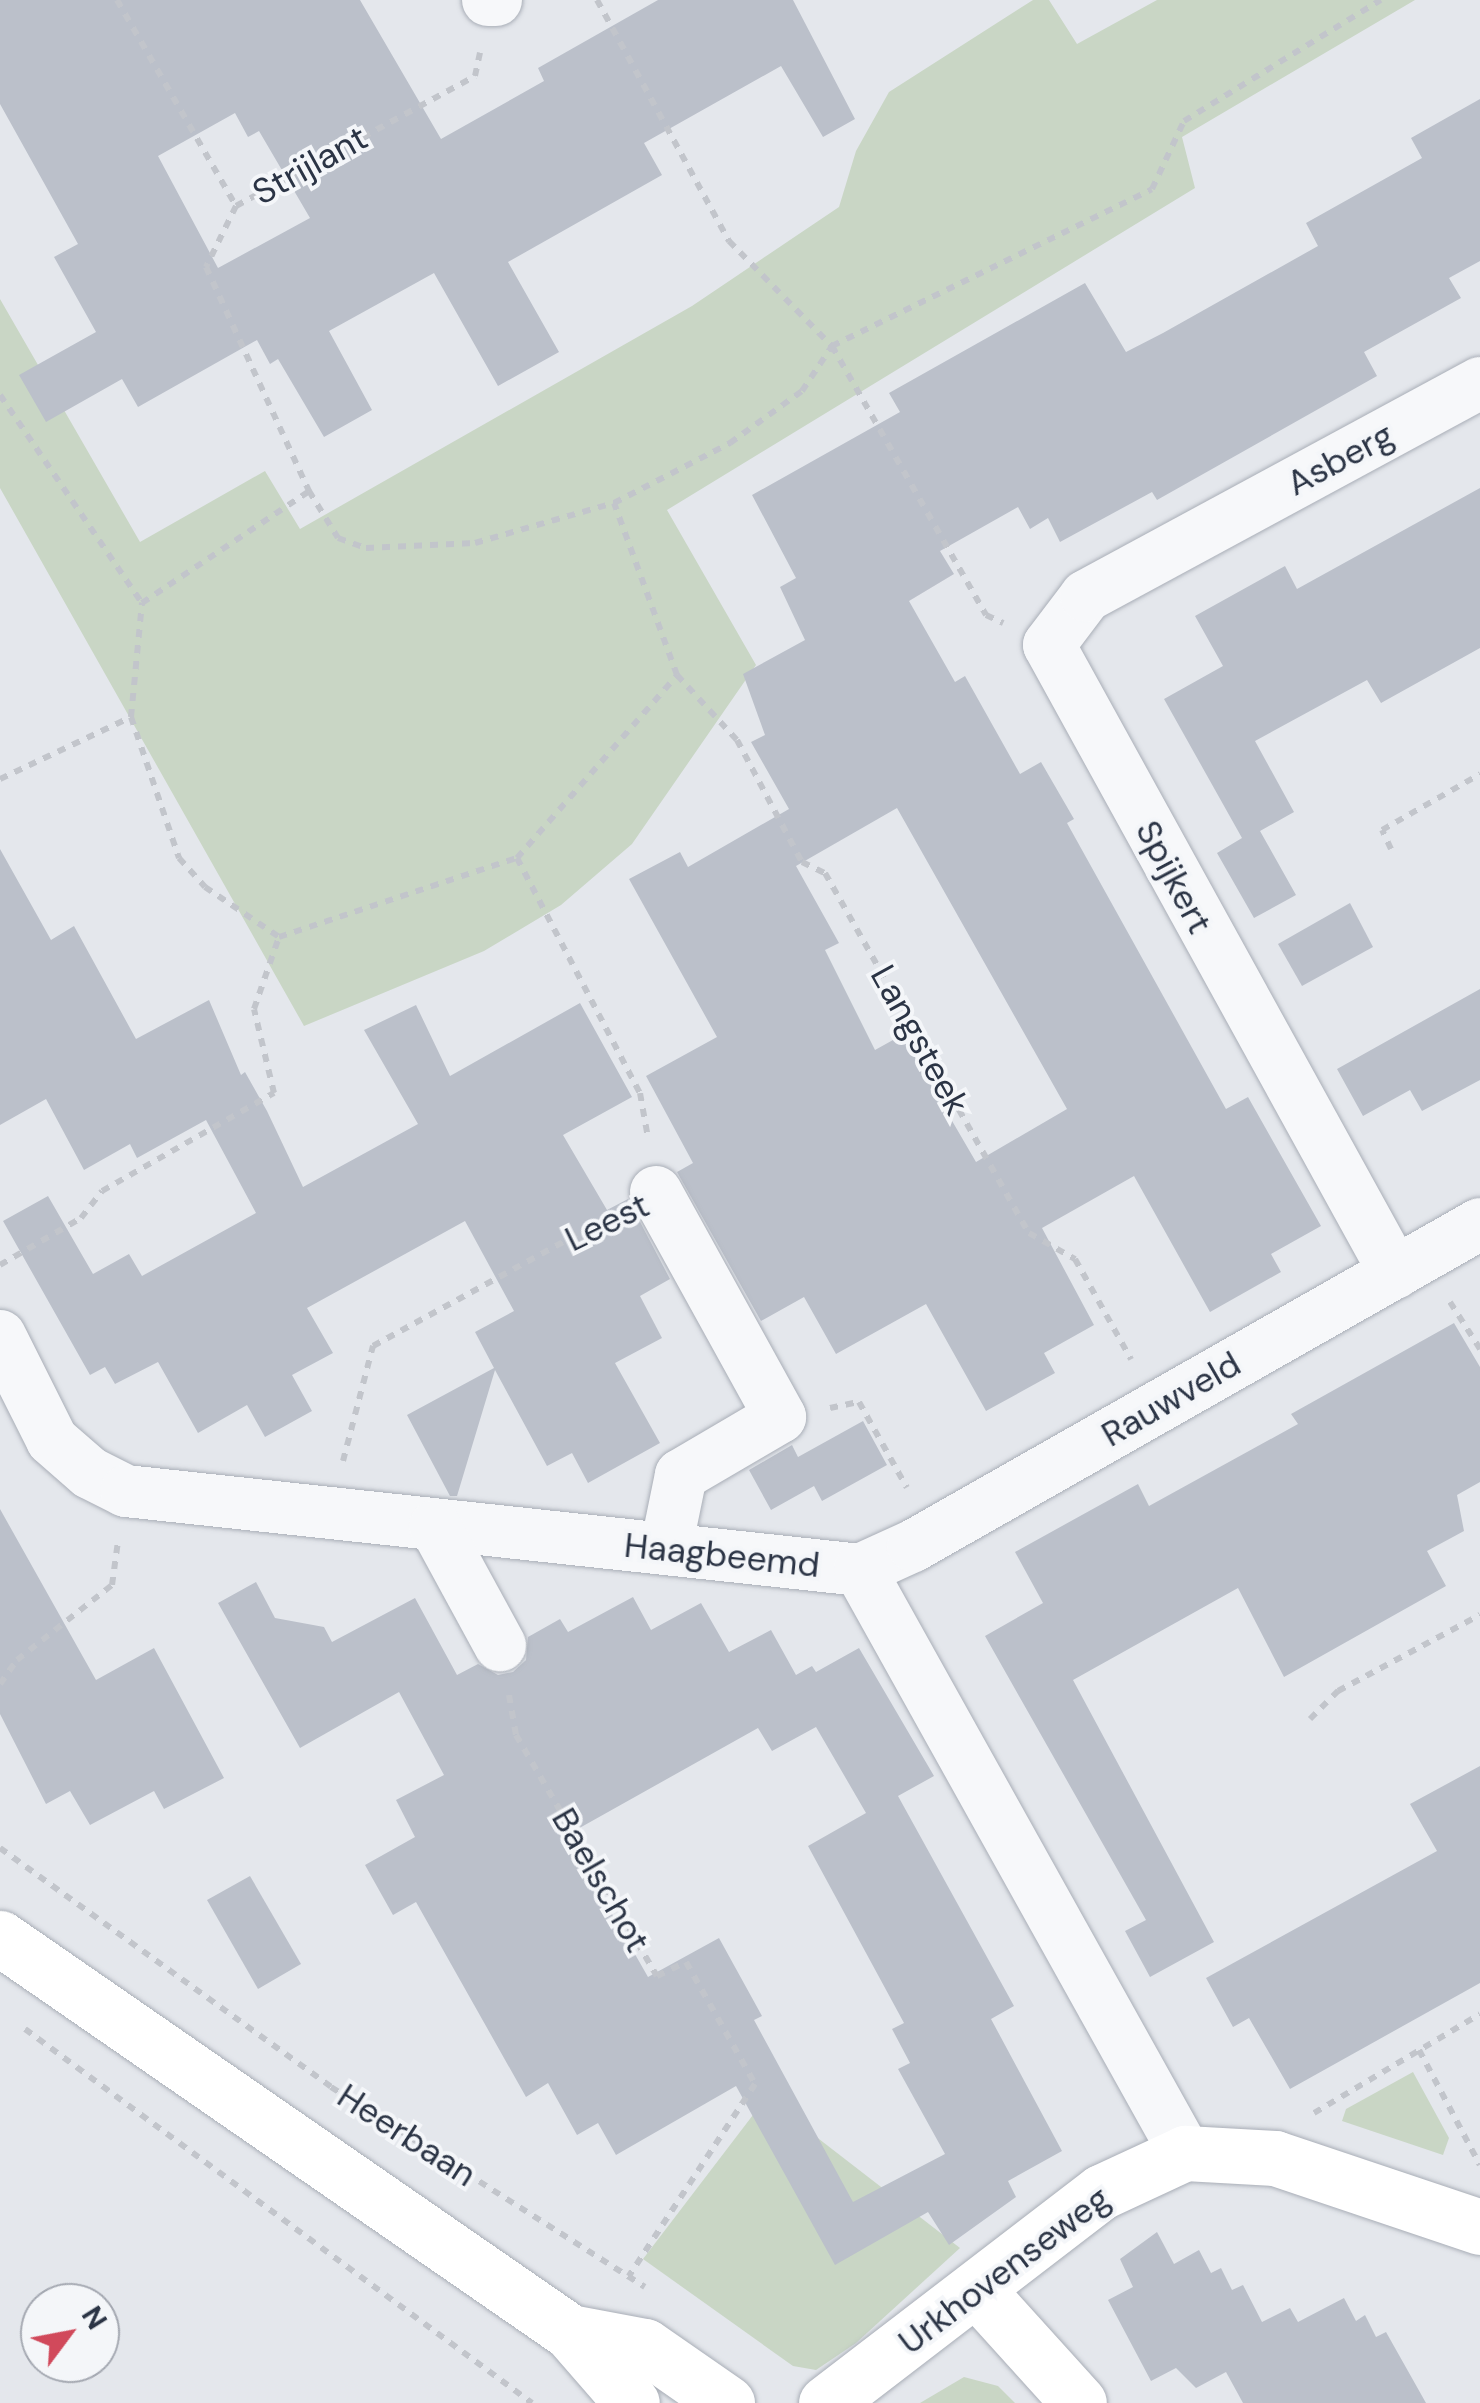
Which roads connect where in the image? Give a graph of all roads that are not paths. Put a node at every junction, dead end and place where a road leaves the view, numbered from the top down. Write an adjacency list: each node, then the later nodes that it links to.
1 (1480, 383): 2 (street, Asberg)
2 (1049, 645): 5 (street, Spijkert)
3 (656, 1192): 8 (street, Leest)
4 (1480, 1224): 5 (street, Rauwveld)
5 (1395, 1273): 9 (street, Rauwveld)
6 (0, 1336): 7 (street, Haagbeemd)
7 (435, 1526): 8 (street, Haagbeemd); 10 (street)
8 (666, 1548): 9 (street, Haagbeemd)
9 (860, 1570): 12 (street, Haagbeemd)
10 (500, 1645)
11 (0, 1938): 15 (street, Heerbaan)
12 (1185, 2154): 13 (street, Urkhovenseweg); 14 (street, Urkhovenseweg)
13 (1480, 2227)
14 (977, 2290): 18 (street, Urkhovenseweg); 19 (street)
15 (570, 2332): 16 (street, Heerbaan); 17 (street, Heerbaan)
16 (632, 2403)
17 (727, 2403)
18 (826, 2403)
19 (1079, 2403)

